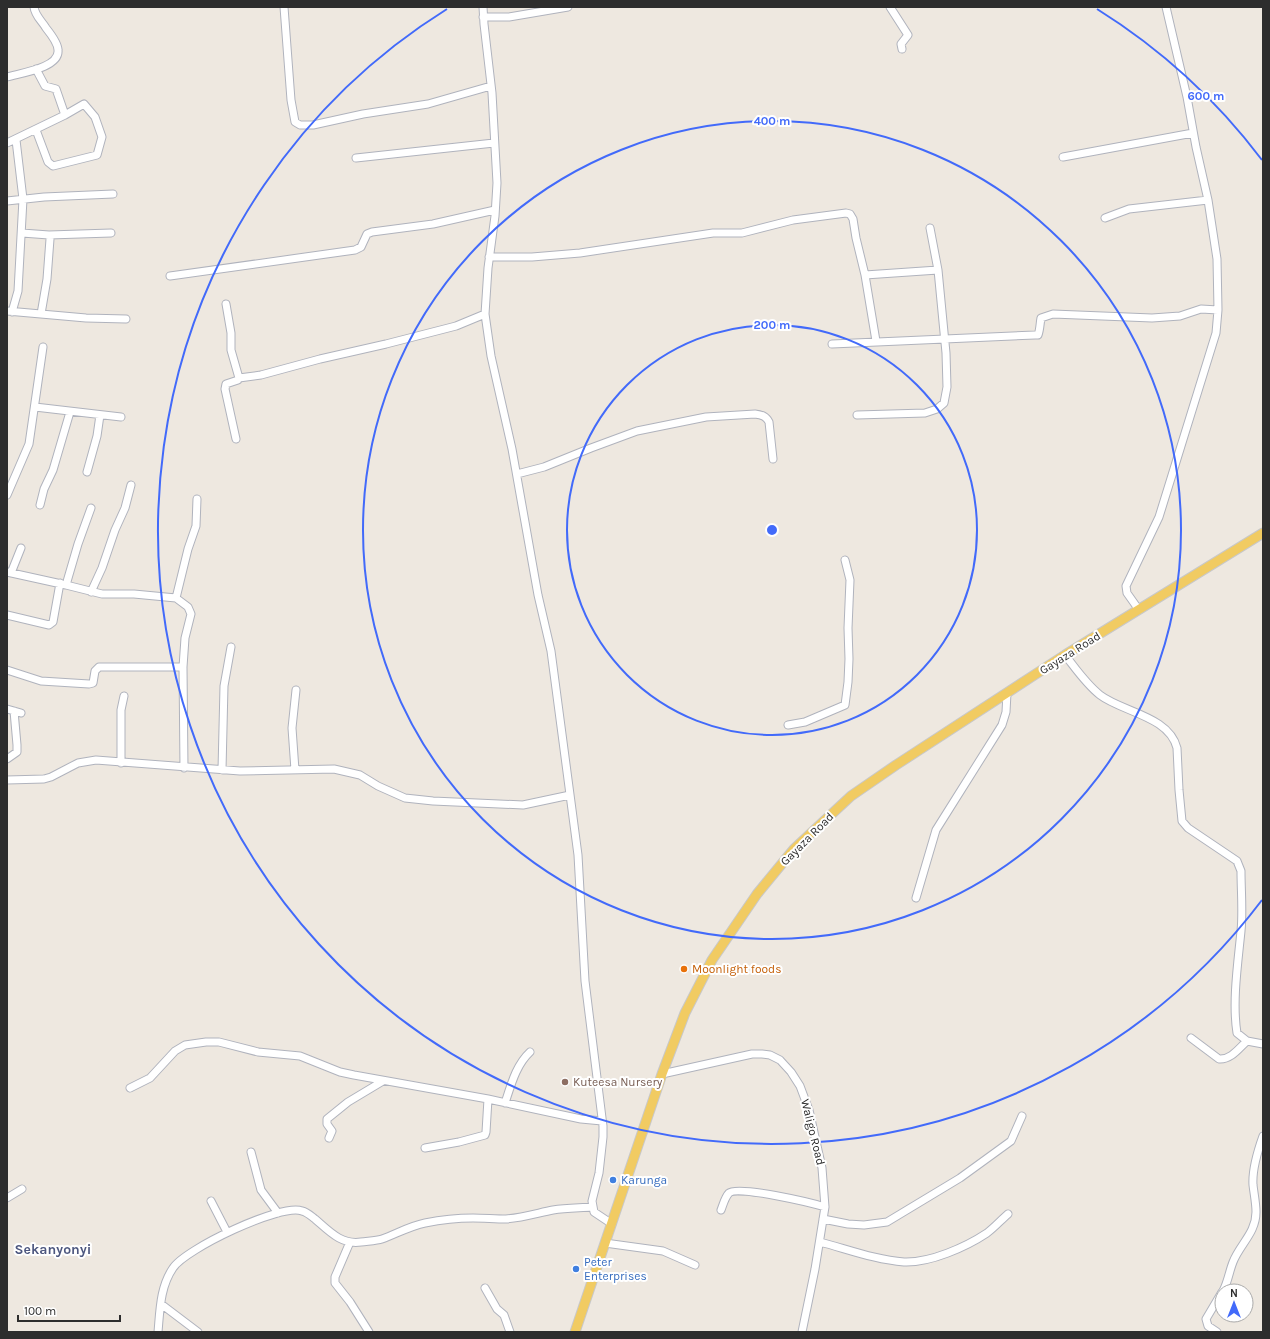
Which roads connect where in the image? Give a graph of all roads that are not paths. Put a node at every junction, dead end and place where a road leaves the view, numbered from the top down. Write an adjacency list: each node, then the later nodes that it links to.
1 (34, 7): 9 (street)
2 (284, 7): 11 (street)
3 (483, 7): 7 (street)
4 (568, 7): 7 (street)
5 (890, 7): 8 (street)
6 (1166, 7): 14 (street)
7 (483, 17): 11 (street)
8 (902, 49)
9 (36, 69): 10 (street); 12 (street)
10 (7, 77)
11 (491, 86): 17 (street)
12 (65, 115): 13 (street); 13 (street)
13 (36, 130): 15 (street)
14 (1193, 133): 18 (street); 22 (street)
15 (16, 140): 16 (street); 21 (street)
16 (7, 143)
17 (494, 144): 19 (street); 24 (street)
18 (1063, 157)
19 (356, 158)
20 (113, 194): 21 (street)
21 (24, 199): 23 (street); 27 (street)
22 (1208, 200): 25 (street); 35 (street)
23 (7, 201)
24 (495, 210): 30 (street); 33 (street)
25 (1105, 218)
26 (930, 228): 31 (street)
27 (22, 233): 29 (street); 36 (street)
28 (111, 233): 29 (street)
29 (48, 235): 37 (street)
30 (489, 257): 32 (street); 38 (street)
31 (938, 270): 32 (street); 40 (street)
32 (865, 275): 41 (street)
33 (170, 276)
34 (226, 304): 44 (street)
35 (1218, 310): 40 (street); 66 (street)
36 (10, 312): 37 (street)
37 (41, 314): 39 (street)
38 (485, 314): 44 (street); 53 (street)
39 (126, 319)
40 (945, 338): 41 (street); 48 (street)
41 (876, 342): 42 (street)
42 (832, 344)
43 (43, 347): 45 (street)
44 (239, 378): 50 (street)
45 (35, 407): 46 (street); 55 (street)
46 (70, 412): 47 (street); 57 (street)
47 (100, 414): 49 (street); 52 (street)
48 (856, 415)
49 (121, 417)
50 (236, 439)
51 (773, 458): 53 (street)
52 (87, 472)
53 (517, 474): 83 (street)
54 (131, 485): 64 (street)
55 (7, 495)
56 (197, 499): 65 (street)
57 (40, 505)
58 (91, 508): 63 (street)
59 (1263, 533): 66 (main road, Gayaza Road)
60 (21, 548): 62 (street)
61 (845, 560): 76 (street)
62 (9, 573): 63 (street)
63 (63, 584): 64 (street); 67 (street)
64 (91, 592): 65 (street)
65 (176, 598): 70 (street)
66 (1139, 610): 69 (main road, Gayaza Road)
67 (7, 615)
68 (231, 647): 80 (street)
69 (1065, 655): 73 (main road, Gayaza Road); 86 (street)
70 (182, 667): 71 (street); 79 (street)
71 (7, 670)
72 (296, 690): 81 (street)
73 (1007, 693): 84 (street); 89 (main road, Gayaza Road)
74 (124, 696): 78 (street)
75 (14, 711): 77 (street)
76 (788, 725)
77 (7, 759)
78 (121, 763): 79 (street); 82 (street)
79 (184, 768): 80 (street)
80 (222, 770): 81 (street)
81 (295, 770): 83 (street)
82 (7, 780)
83 (570, 795): 95 (street)
84 (916, 898)
85 (1191, 1038): 86 (street)
86 (1247, 1041): 87 (street)
87 (1263, 1044)
88 (530, 1052): 93 (street)
89 (662, 1074): 104 (street, Waligo Road); 109 (main road, Gayaza Road)
90 (383, 1081): 91 (street); 92 (street); 97 (street)
91 (130, 1088)
92 (488, 1099): 93 (street); 98 (street)
93 (505, 1103): 95 (street)
94 (1022, 1116): 108 (street)
95 (602, 1121): 103 (street)
96 (1263, 1136): 115 (street)
97 (329, 1138)
98 (425, 1148)
99 (251, 1152): 106 (street)
100 (22, 1189): 101 (street)
101 (7, 1198)
102 (211, 1200): 110 (street)
103 (592, 1207): 109 (street); 111 (street)
104 (825, 1207): 105 (street); 108 (street, Waligo Road)
105 (721, 1210)
106 (278, 1213): 110 (street); 111 (street)
107 (1008, 1214): 112 (street)
108 (823, 1219): 112 (street, Waligo Road)
109 (612, 1224): 113 (main road, Gayaza Road)
110 (227, 1232): 117 (street)
111 (350, 1242): 121 (street)
112 (820, 1242): 124 (street, Waligo Road)
113 (605, 1243): 114 (street); 123 (main road, Gayaza Road)
114 (695, 1266)
115 (1226, 1283)
116 (485, 1288): 122 (street)
117 (160, 1304): 119 (street); 120 (street)
118 (1214, 1305): 125 (street)
119 (158, 1332)
120 (198, 1332)
121 (369, 1332)
122 (510, 1332)
123 (575, 1332)
124 (802, 1332)
125 (1217, 1332)

